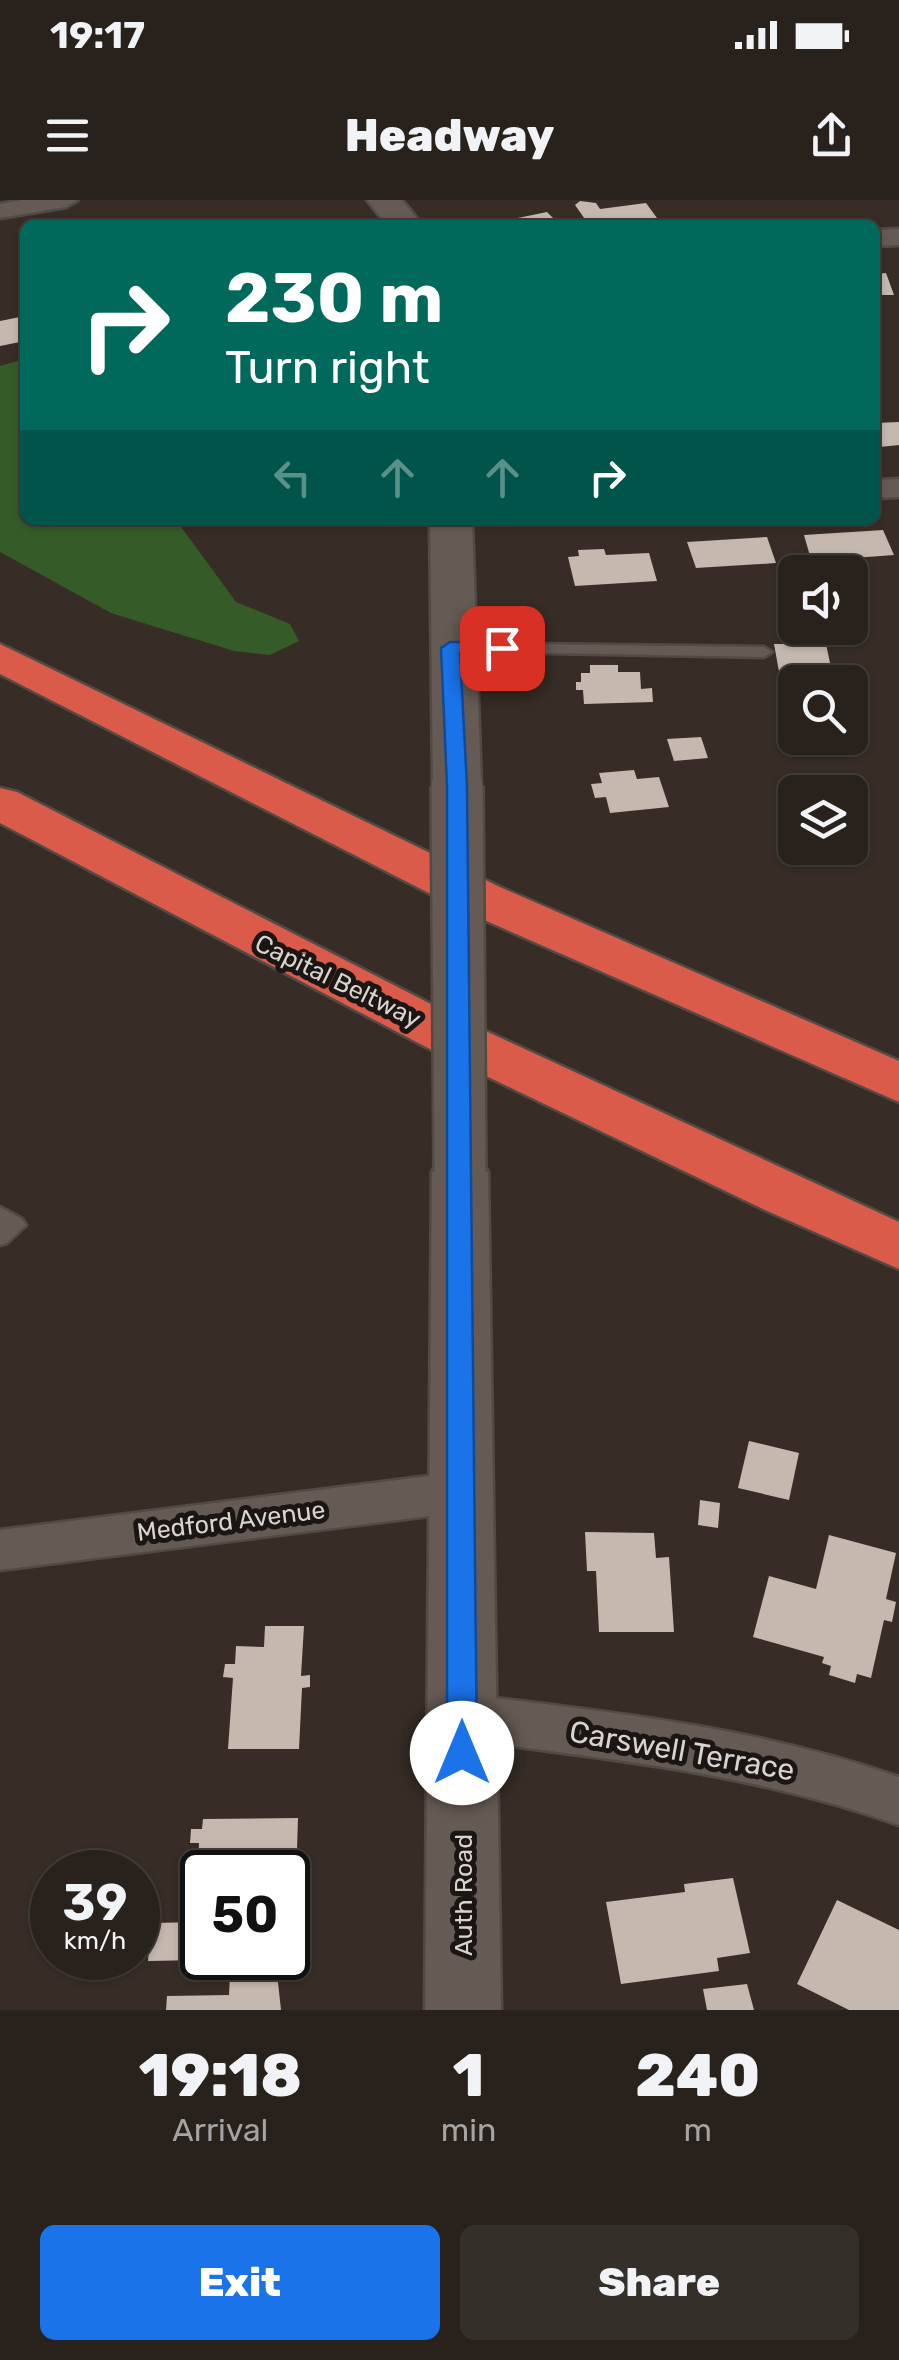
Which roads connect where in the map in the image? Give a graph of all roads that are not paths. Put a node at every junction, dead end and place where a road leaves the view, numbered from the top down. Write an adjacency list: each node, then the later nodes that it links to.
1 (66, 200): 3 (street)
2 (384, 200): 4 (main road)
3 (0, 212)
4 (401, 220)
5 (451, 525): 6 (main road, Auth Road)
6 (450, 648): 7 (lane); 14 (main road, Auth Road, bridge)
7 (764, 652)
8 (0, 658): 10 (highway)
9 (0, 803): 13 (highway, Capital Beltway)
10 (899, 1083)
11 (0, 1215): 12 (lane)
12 (0, 1237)
13 (899, 1246)
14 (461, 1492): 15 (street, Medford Avenue); 16 (main road, Auth Road)
15 (0, 1550)
16 (462, 1716): 17 (street, Carswell Terrace); 18 (main road, Auth Road)
17 (899, 1802)
18 (463, 2010)

